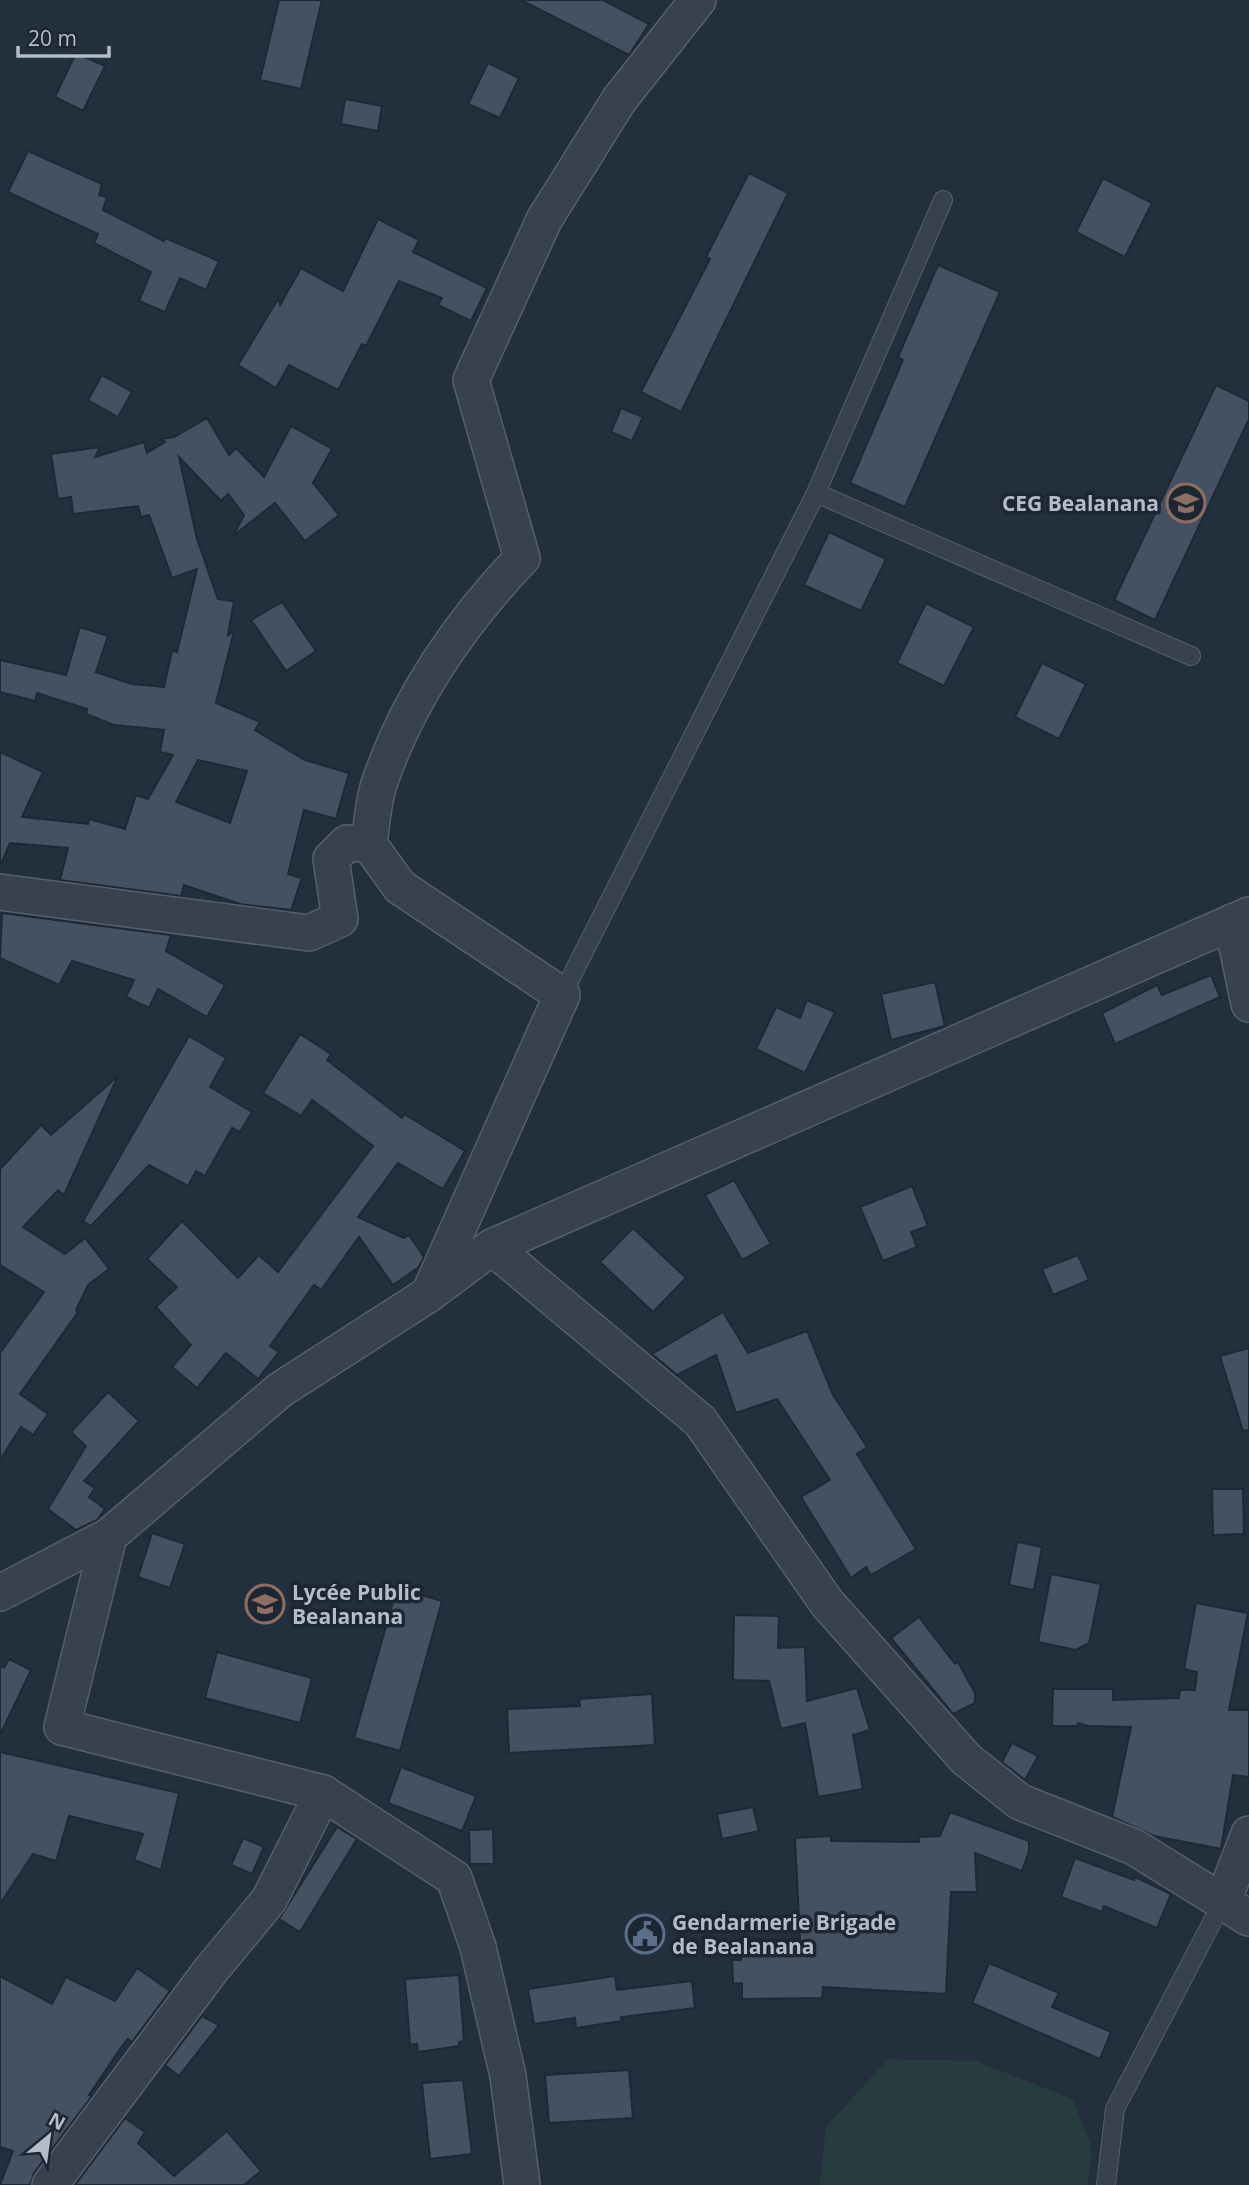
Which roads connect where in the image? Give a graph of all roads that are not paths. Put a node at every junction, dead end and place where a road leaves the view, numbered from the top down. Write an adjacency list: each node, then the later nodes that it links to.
1 (698, 0): 5 (street)
2 (943, 200): 3 (lane)
3 (816, 494): 4 (lane); 8 (lane)
4 (1191, 656)
5 (369, 844): 6 (street); 8 (street)
6 (0, 892)
7 (1241, 918): 9 (street); 10 (street)
8 (562, 995): 11 (street)
9 (1249, 1004)
10 (492, 1247): 11 (street); 16 (street)
11 (429, 1294): 12 (street)
12 (109, 1536): 13 (street); 14 (street)
13 (0, 1593)
14 (323, 1793): 17 (street); 18 (street)
15 (1249, 1834): 16 (street)
16 (1236, 1909): 19 (lane)
17 (50, 2185)
18 (523, 2185)
19 (1106, 2185)

